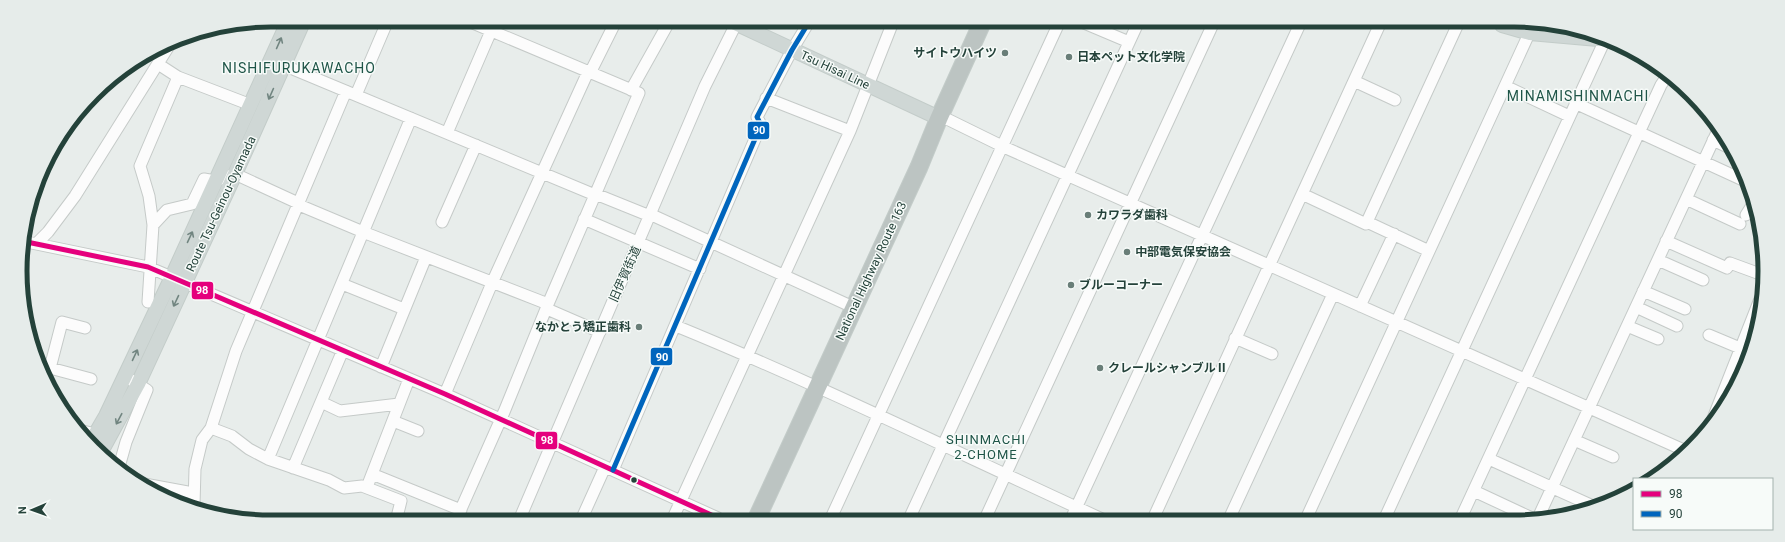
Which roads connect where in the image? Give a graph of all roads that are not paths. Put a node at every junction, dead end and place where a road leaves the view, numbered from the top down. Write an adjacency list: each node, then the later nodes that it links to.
1 (287, 27): 27 (main road, Route Tsu-Geinou-Oyamada, one-way to 1)
2 (300, 27): 27 (main road, Route Tsu-Geinou-Oyamada)
3 (384, 27): 36 (street)
4 (482, 27): 21 (street)
5 (613, 27): 29 (street)
6 (666, 27): 35 (street)
7 (733, 27): 64 (street, 旧伊賀街道)
8 (745, 27): 25 (main road, Tsu Hisai Line)
9 (806, 27): 25 (street)
10 (891, 27): 33 (street)
11 (980, 27): 43 (highway, National Highway Route 163)
12 (1057, 27): 51 (street)
13 (1093, 27): 23 (street)
14 (1136, 27): 23 (street)
15 (1212, 27): 62 (street)
16 (1299, 27): 71 (street)
17 (1379, 27): 32 (street)
18 (1457, 27): 67 (street)
19 (1520, 27): 20 (main road)
20 (1532, 29): 22 (main road); 34 (street)
21 (491, 31): 29 (street); 46 (street)
22 (1582, 36)
23 (1129, 42): 55 (street)
24 (1603, 44): 39 (street)
25 (792, 50): 33 (main road, Tsu Hisai Line); 37 (street)
26 (166, 51): 28 (street)
27 (278, 62): 36 (street); 40 (main road, Route Tsu-Geinou-Oyamada); 54 (main road, Route Tsu-Geinou-Oyamada, one-way to 54)
28 (158, 64): 30 (street); 76 (street)
29 (590, 73): 35 (street); 53 (street)
30 (178, 77): 40 (street); 68 (street)
31 (1665, 79): 45 (street)
32 (1354, 81): 38 (street); 58 (street)
33 (868, 86): 43 (main road, Tsu Hisai Line); 44 (street)
34 (1505, 86): 41 (street); 77 (street)
35 (631, 90): 59 (street)
36 (351, 93): 42 (street); 61 (street)
37 (766, 98): 44 (street); 75 (street)
38 (1395, 100)
39 (1575, 103): 41 (street); 45 (street)
40 (251, 105): 57 (main road, Route Tsu-Geinou-Oyamada)
41 (1569, 116): 111 (street)
42 (411, 118): 46 (street); 69 (street)
43 (939, 118): 51 (street); 95 (highway, National Highway Route 163)
44 (850, 131): 84 (street)
45 (1639, 132): 52 (street); 121 (street)
46 (447, 133): 50 (street)
47 (1716, 134): 48 (street)
48 (1713, 140): 49 (street); 52 (street)
49 (1722, 144)
50 (476, 145): 53 (street); 66 (street)
51 (1003, 146): 55 (street); 129 (street)
52 (1703, 162): 56 (street); 60 (street)
53 (542, 173): 59 (street); 87 (street)
54 (235, 174): 57 (street); 61 (street); 85 (main road, Route Tsu-Geinou-Oyamada)
55 (1067, 176): 62 (street); 137 (street)
56 (1739, 178)
57 (215, 181): 68 (street); 85 (main road, Route Tsu-Geinou-Oyamada, one-way to 57)
58 (1302, 194): 67 (street); 80 (street)
59 (595, 195): 64 (street); 65 (street)
60 (1686, 199): 63 (street); 72 (street)
61 (298, 204): 69 (street); 98 (street)
62 (1131, 204): 71 (street); 147 (street)
63 (1750, 208)
64 (650, 216): 74 (street, 旧伊賀街道); 75 (street)
65 (584, 219): 74 (street); 92 (street)
66 (442, 222)
67 (1367, 222): 70 (street)
68 (153, 225): 81 (street)
69 (364, 232): 78 (street); 88 (street)
70 (1394, 234): 77 (street); 93 (street)
71 (1202, 236): 80 (street); 156 (street)
72 (1666, 241): 79 (street); 83 (street)
73 (29, 242): 76 (street)
74 (639, 242): 82 (street); 105 (street, 旧伊賀街道)
75 (711, 242): 82 (street); 84 (street)
76 (37, 243): 81 (street)
77 (1429, 251): 100 (street)
78 (426, 257): 87 (street); 96 (street)
79 (1658, 260): 86 (street); 89 (street)
80 (1269, 266): 90 (street); 107 (street)
81 (150, 268): 85 (street); 91 (street)
82 (700, 269): 101 (street)
83 (1758, 273)
84 (785, 275): 95 (street); 114 (street)
85 (178, 279): 98 (street); 118 (main road, Route Tsu-Geinou-Oyamada, one-way to 85); 122 (main road, Route Tsu-Geinou-Oyamada, one-way to 122)
86 (1703, 280)
87 (492, 283): 92 (street); 124 (street)
88 (342, 284): 96 (street); 109 (street)
89 (1643, 291): 94 (street); 97 (street)
90 (1333, 294): 93 (street); 172 (street)
91 (148, 302)
92 (547, 306): 105 (street); 130 (street)
93 (1360, 306): 100 (street)
94 (1636, 307): 102 (street); 103 (street)
95 (855, 308): 123 (highway, National Highway Route 163)
96 (404, 309): 115 (street)
97 (1685, 309)
98 (253, 312): 109 (street); 132 (street)
99 (1753, 320): 113 (street)
100 (1396, 323): 111 (street); 173 (street)
101 (676, 326): 114 (street); 145 (street)
102 (1627, 326): 108 (street); 128 (street)
103 (1678, 326)
104 (85, 328): 116 (street)
105 (600, 332): 136 (street, 旧伊賀街道)
106 (1709, 335): 113 (street)
107 (1235, 338): 112 (street); 171 (street)
108 (1658, 339)
109 (319, 340): 110 (street); 141 (street)
110 (343, 350): 115 (street); 126 (street)
111 (1461, 352): 121 (street); 174 (street)
112 (1272, 354)
113 (1741, 354): 125 (street)
114 (747, 355): 123 (street); 153 (street)
115 (381, 367): 120 (street)
116 (48, 368)
117 (49, 370): 119 (street)
118 (124, 377): 122 (street); 134 (main road, Route Tsu-Geinou-Oyamada)
119 (91, 379)
120 (409, 379): 124 (street); 127 (street)
121 (1524, 380): 128 (street); 142 (street)
122 (138, 384): 138 (main road, Route Tsu-Geinou-Oyamada, one-way to 138); 143 (street)
123 (818, 388): 129 (street); 165 (highway, National Highway Route 163)
124 (445, 394): 130 (street)
125 (1721, 399)
126 (321, 402): 127 (street); 144 (street)
127 (399, 404): 131 (street)
128 (1589, 409): 135 (street); 139 (street)
129 (878, 416): 137 (street); 166 (street)
130 (500, 419): 136 (street); 158 (street)
131 (393, 421): 133 (street); 146 (street)
132 (211, 428): 141 (street); 152 (street)
133 (418, 431)
134 (90, 435)
135 (1574, 440): 140 (street); 150 (street)
136 (552, 443): 145 (street); 161 (street, 旧伊賀街道)
137 (942, 446): 147 (street); 167 (street)
138 (103, 448)
139 (1680, 449)
140 (1613, 457)
141 (268, 459): 144 (street)
142 (1489, 459): 150 (street); 151 (street)
143 (120, 463)
144 (293, 468): 149 (street)
145 (609, 469): 153 (street); 162 (street)
146 (372, 474): 149 (street); 158 (street)
147 (1006, 474): 156 (street); 168 (street)
148 (156, 486): 152 (street)
149 (367, 487): 160 (street)
150 (1552, 487): 155 (street); 157 (street)
151 (1474, 491): 159 (street); 175 (street)
152 (193, 493): 154 (street)
153 (680, 501): 163 (street); 164 (street)
154 (194, 502)
155 (1587, 504)
156 (1076, 507): 169 (street); 170 (street)
157 (1542, 513)
158 (459, 514)
159 (1524, 514)
160 (398, 515)
161 (521, 515)
162 (584, 515)
163 (674, 515)
164 (711, 515)
165 (758, 515)
166 (832, 515)
167 (911, 515)
168 (987, 515)
169 (1073, 515)
170 (1093, 515)
171 (1155, 515)
172 (1231, 515)
173 (1308, 515)
174 (1386, 515)
175 (1462, 515)

